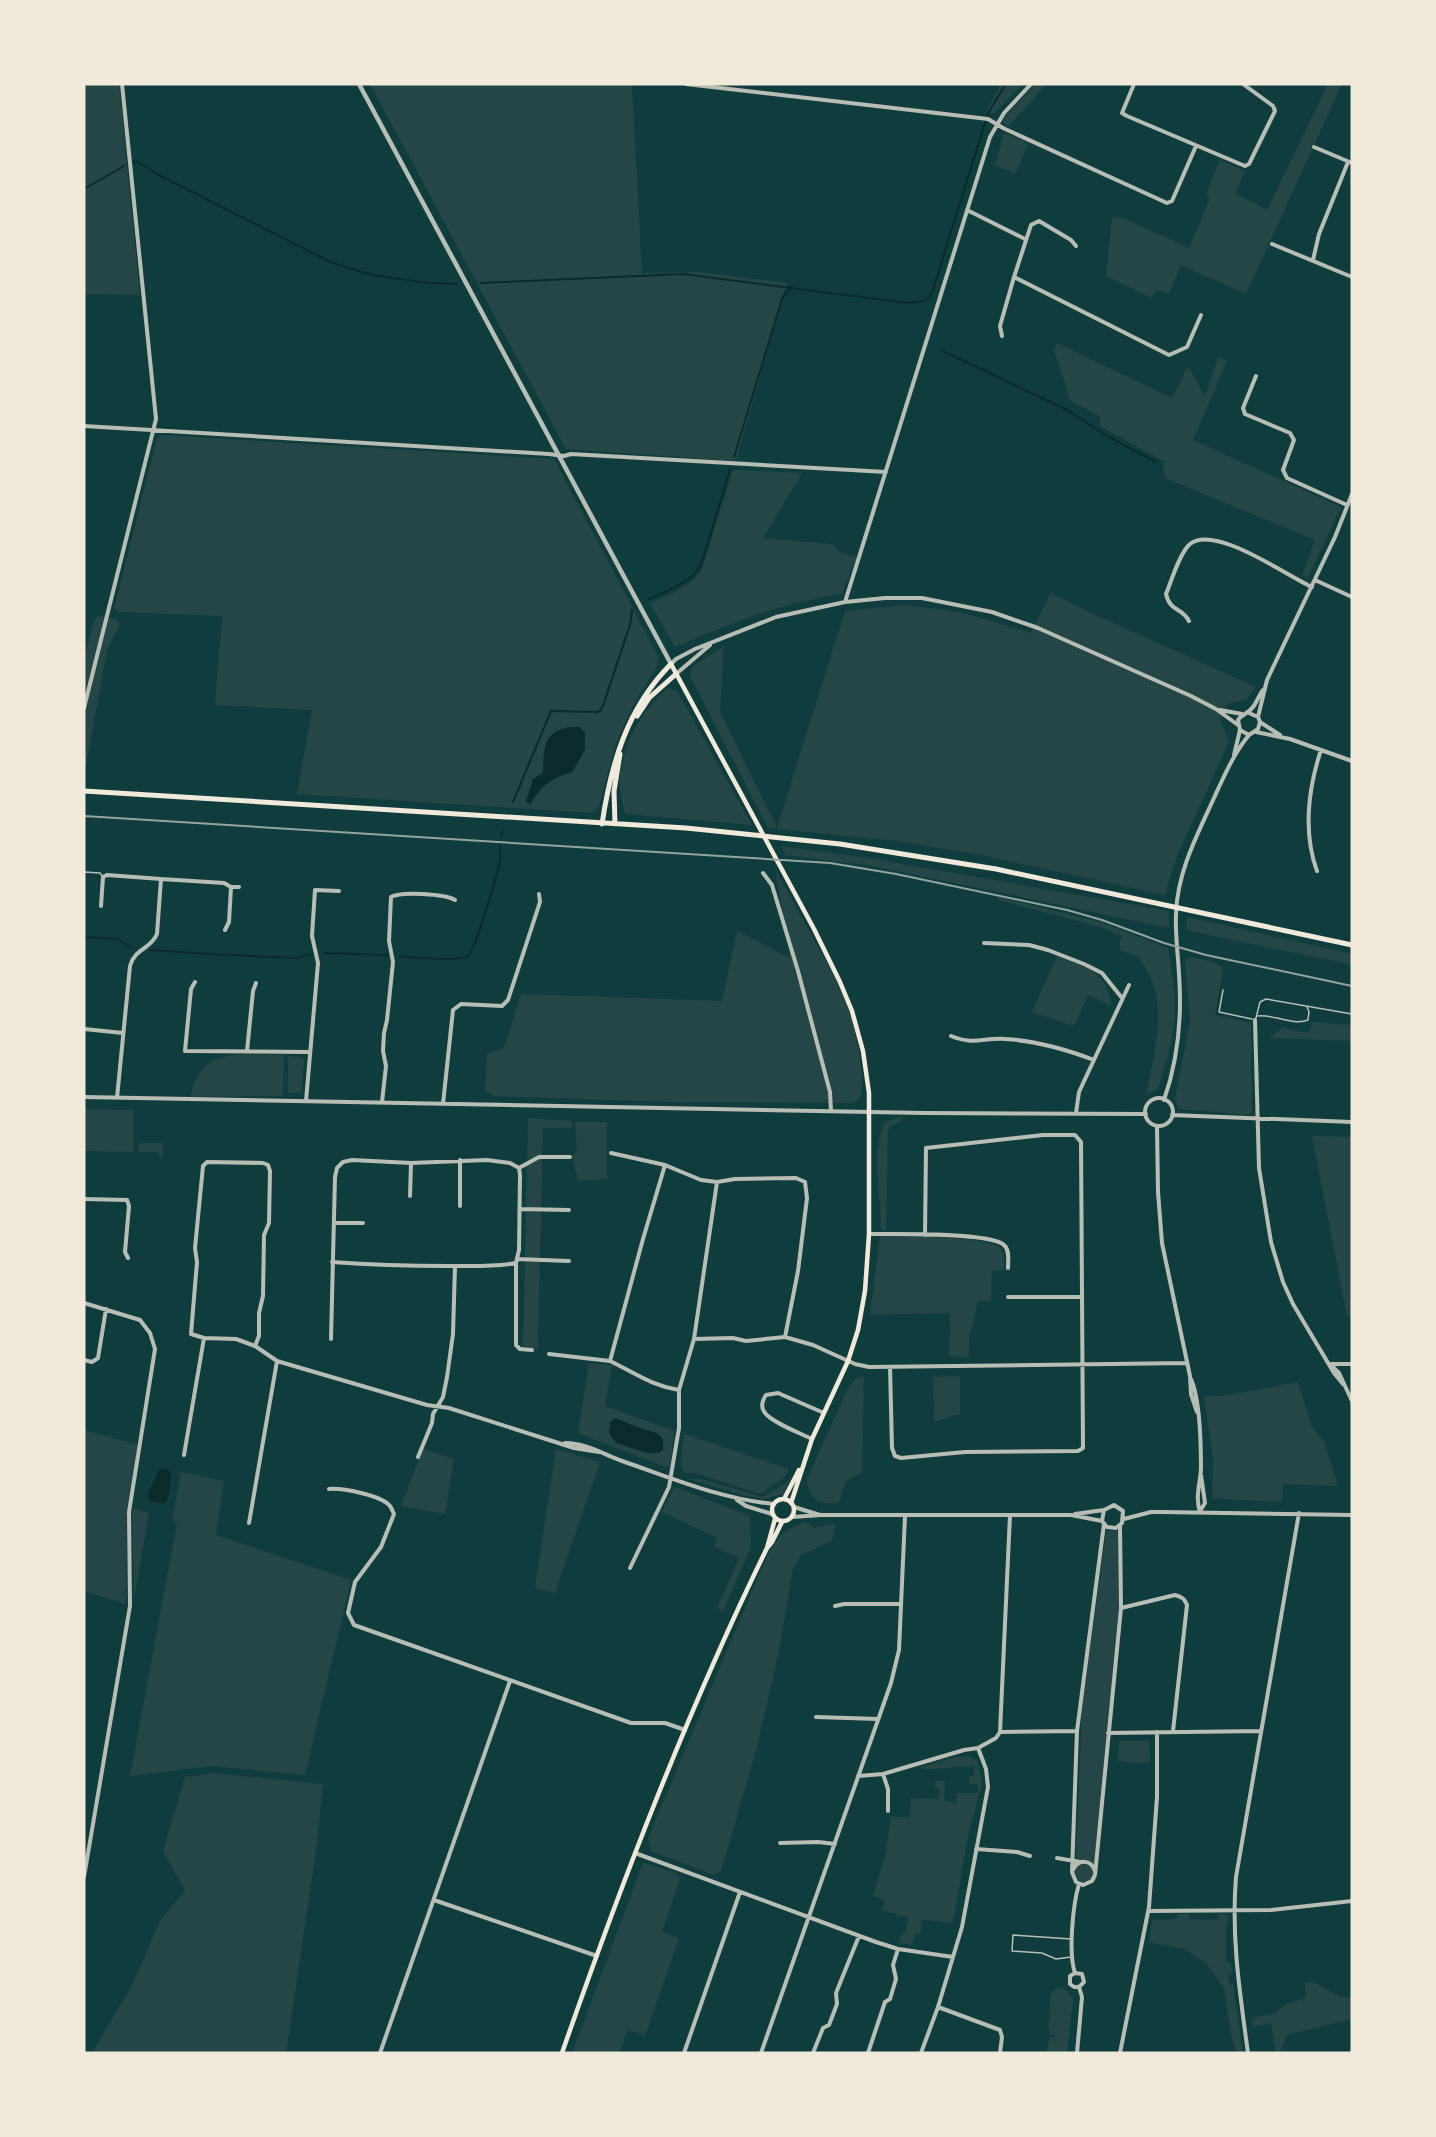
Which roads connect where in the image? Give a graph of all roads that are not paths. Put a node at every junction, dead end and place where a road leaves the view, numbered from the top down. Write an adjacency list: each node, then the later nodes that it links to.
1 (122, 84): 22 (street)
2 (359, 84): 23 (street)
3 (686, 84): 7 (street)
4 (1031, 84): 7 (street)
5 (1134, 84): 8 (street)
6 (1243, 84): 8 (street)
7 (997, 123): 8 (street); 11 (street)
8 (1196, 146)
9 (1314, 147): 10 (street)
10 (1350, 163): 15 (street)
11 (967, 210): 12 (street); 24 (street)
12 (1025, 239): 14 (street); 16 (street)
13 (1272, 244): 15 (street)
14 (1076, 246)
15 (1313, 260): 17 (street)
16 (1014, 277): 18 (street); 19 (street)
17 (1352, 277)
18 (1201, 315)
19 (1002, 336)
20 (1256, 376): 26 (street)
21 (84, 426): 22 (street)
22 (155, 429): 23 (street); 36 (street)
23 (559, 456): 24 (street); 33 (street)
24 (886, 472): 30 (street)
25 (1352, 494): 26 (street)
26 (1347, 505): 27 (street)
27 (1315, 580): 28 (street); 29 (street)
28 (1312, 587): 31 (street); 35 (street)
29 (1352, 597)
30 (844, 602): 32 (street); 37 (street)
31 (1190, 621)
32 (712, 642): 33 (street); 34 (street)
33 (671, 664): 34 (main road); 51 (main road)
34 (676, 674): 52 (main road); 88 (main road)
35 (1264, 689): 38 (street); 40 (street)
36 (84, 708)
37 (1216, 709): 39 (street); 42 (street)
38 (1248, 712): 39 (street); 40 (street)
39 (1242, 714): 42 (street)
40 (1258, 717): 41 (street)
41 (1260, 722): 44 (street); 46 (street)
42 (1238, 725): 43 (street)
43 (1240, 730): 45 (street); 48 (street)
44 (1256, 732): 45 (street); 46 (street)
45 (1250, 735): 48 (street)
46 (1283, 737): 47 (street)
47 (1321, 750): 49 (street); 53 (street)
48 (1233, 758): 83 (street)
49 (1352, 761)
50 (84, 792): 51 (main road)
51 (602, 824): 52 (main road)
52 (615, 824): 66 (main road)
53 (1317, 871)
54 (84, 872): 56 (lane)
55 (763, 873): 87 (street)
56 (103, 877): 57 (street); 63 (street)
57 (161, 879): 58 (street); 76 (street)
58 (231, 887): 59 (street); 64 (street)
59 (239, 887)
60 (339, 891): 79 (street)
61 (539, 894): 86 (street)
62 (455, 900): 85 (street)
63 (101, 906)
64 (225, 930)
65 (984, 943): 71 (street)
66 (1352, 945)
67 (195, 982): 78 (street)
68 (256, 984): 78 (street)
69 (1129, 985): 71 (street)
70 (1224, 990): 74 (lane)
71 (1122, 998): 80 (street)
72 (1307, 1007): 73 (lane); 74 (lane); 74 (lane)
73 (1352, 1014)
74 (1256, 1018): 92 (street)
75 (84, 1029): 76 (street)
76 (123, 1033): 82 (street)
77 (951, 1036): 80 (street)
78 (247, 1051): 79 (street)
79 (309, 1052): 84 (street)
80 (1094, 1060): 89 (street)
81 (84, 1097): 82 (street)
82 (117, 1098): 84 (street)
83 (1164, 1100): 90 (street); 91 (street)
84 (306, 1101): 85 (street)
85 (382, 1102): 86 (street)
86 (443, 1104): 87 (street)
87 (831, 1111): 88 (street)
88 (870, 1111): 89 (street); 109 (main road)
89 (1076, 1113): 90 (street)
90 (1146, 1114): 94 (street)
91 (1173, 1115): 92 (street); 94 (street)
92 (1259, 1120): 93 (street); 134 (street)
93 (1352, 1122)
94 (1157, 1126): 133 (street)
95 (611, 1153): 99 (street)
96 (570, 1157): 100 (street)
97 (460, 1160): 98 (street); 100 (street); 104 (street)
98 (411, 1162): 102 (street); 107 (street)
99 (666, 1165): 101 (street); 129 (street)
100 (519, 1168): 105 (street)
101 (717, 1182): 121 (street); 124 (street)
102 (410, 1196)
103 (84, 1198): 111 (street)
104 (460, 1206)
105 (520, 1209): 106 (street); 112 (street)
106 (569, 1210)
107 (334, 1223): 108 (street); 114 (street)
108 (363, 1223)
109 (869, 1233): 110 (street); 131 (main road)
110 (925, 1235): 116 (street); 118 (street)
111 (128, 1258)
112 (517, 1261): 113 (street); 115 (street); 126 (street)
113 (569, 1261)
114 (332, 1262): 115 (street); 123 (street)
115 (455, 1266): 139 (street)
116 (1008, 1268)
117 (1008, 1297): 118 (street)
118 (1082, 1297): 132 (street)
119 (84, 1303): 120 (street)
120 (106, 1310): 128 (street); 195 (street)
121 (785, 1336): 124 (street); 131 (street)
122 (204, 1338): 125 (street); 125 (street); 142 (street)
123 (331, 1339)
124 (694, 1339): 137 (street)
125 (255, 1346): 130 (street)
126 (532, 1350)
127 (549, 1354): 129 (street)
128 (84, 1360)
129 (610, 1360): 137 (street)
130 (278, 1361): 139 (street); 164 (street)
131 (848, 1361): 136 (street); 140 (main road)
132 (1083, 1364): 133 (street); 136 (street); 136 (street)
133 (1187, 1364): 152 (street)
134 (1330, 1364): 135 (street); 138 (street)
135 (1352, 1364)
136 (890, 1367)
137 (679, 1390): 145 (street)
138 (1352, 1401)
139 (438, 1406): 143 (street); 145 (street)
140 (824, 1413): 141 (main road); 141 (street)
141 (812, 1439): 144 (main road)
142 (184, 1455)
143 (418, 1457)
144 (802, 1465): 148 (main road); 150 (main road)
145 (672, 1477): 147 (street); 167 (street)
146 (329, 1489): 171 (street)
147 (737, 1499): 149 (street); 159 (street)
148 (784, 1499): 149 (main road); 150 (main road)
149 (774, 1504): 159 (main road)
150 (793, 1505): 154 (street); 160 (main road)
151 (1104, 1510): 156 (street); 161 (street); 163 (street)
152 (1200, 1512): 153 (street); 161 (street)
153 (1299, 1513): 157 (street); 177 (street)
154 (821, 1515): 158 (street); 160 (street)
155 (1010, 1515): 156 (street); 158 (street); 178 (street)
156 (1071, 1515): 163 (street)
157 (1352, 1515)
158 (905, 1516): 168 (street)
159 (774, 1517): 162 (main road); 166 (main road)
160 (792, 1517): 162 (main road)
161 (1124, 1519): 165 (street)
162 (782, 1522): 166 (main road)
163 (1103, 1522): 165 (street); 175 (street)
164 (249, 1524)
165 (1120, 1526): 170 (street)
166 (766, 1548): 174 (main road)
167 (630, 1568)
168 (901, 1604): 169 (street); 173 (street)
169 (835, 1606)
170 (1121, 1608): 176 (street); 180 (street)
171 (510, 1681): 174 (street); 198 (street)
172 (816, 1717): 173 (street)
173 (878, 1719): 183 (street)
174 (685, 1730): 188 (main road)
175 (1077, 1731): 178 (street); 191 (street)
176 (1173, 1731): 177 (street); 179 (street)
177 (1260, 1731): 200 (street)
178 (1000, 1732): 181 (street)
179 (1157, 1732): 180 (street); 201 (street)
180 (1108, 1733): 194 (street)
181 (978, 1748): 182 (street); 187 (street)
182 (884, 1774): 183 (street); 184 (street)
183 (858, 1776): 186 (street)
184 (888, 1810)
185 (780, 1843): 186 (street)
186 (835, 1844): 202 (street)
187 (976, 1849): 189 (street); 207 (street)
188 (634, 1853): 197 (street); 206 (main road)
189 (1030, 1856)
190 (1057, 1858): 191 (street)
191 (1072, 1859): 192 (street); 193 (street)
192 (1081, 1862): 193 (street); 194 (street)
193 (1072, 1872): 196 (street)
194 (1095, 1875): 196 (street)
195 (84, 1877)
196 (1079, 1884): 204 (street)
197 (740, 1893): 202 (street); 214 (street)
198 (434, 1900): 206 (street); 212 (street)
199 (1352, 1901): 200 (street)
200 (1234, 1910): 201 (street); 222 (street)
201 (1149, 1911): 221 (street)
202 (810, 1917): 203 (street); 215 (street)
203 (859, 1936): 205 (street); 216 (street)
204 (1072, 1939): 208 (street); 208 (lane)
205 (898, 1949): 207 (street); 217 (street)
206 (597, 1956): 213 (main road)
207 (953, 1957): 211 (street)
208 (1071, 1957): 209 (street)
209 (1075, 1973): 210 (street); 210 (street)
210 (1079, 1988): 220 (street)
211 (938, 2007): 218 (street); 219 (street)
212 (380, 2053)
213 (562, 2053)
214 (684, 2053)
215 (761, 2053)
216 (813, 2053)
217 (868, 2053)
218 (921, 2053)
219 (1000, 2053)
220 (1077, 2053)
221 (1120, 2053)
222 (1248, 2053)

